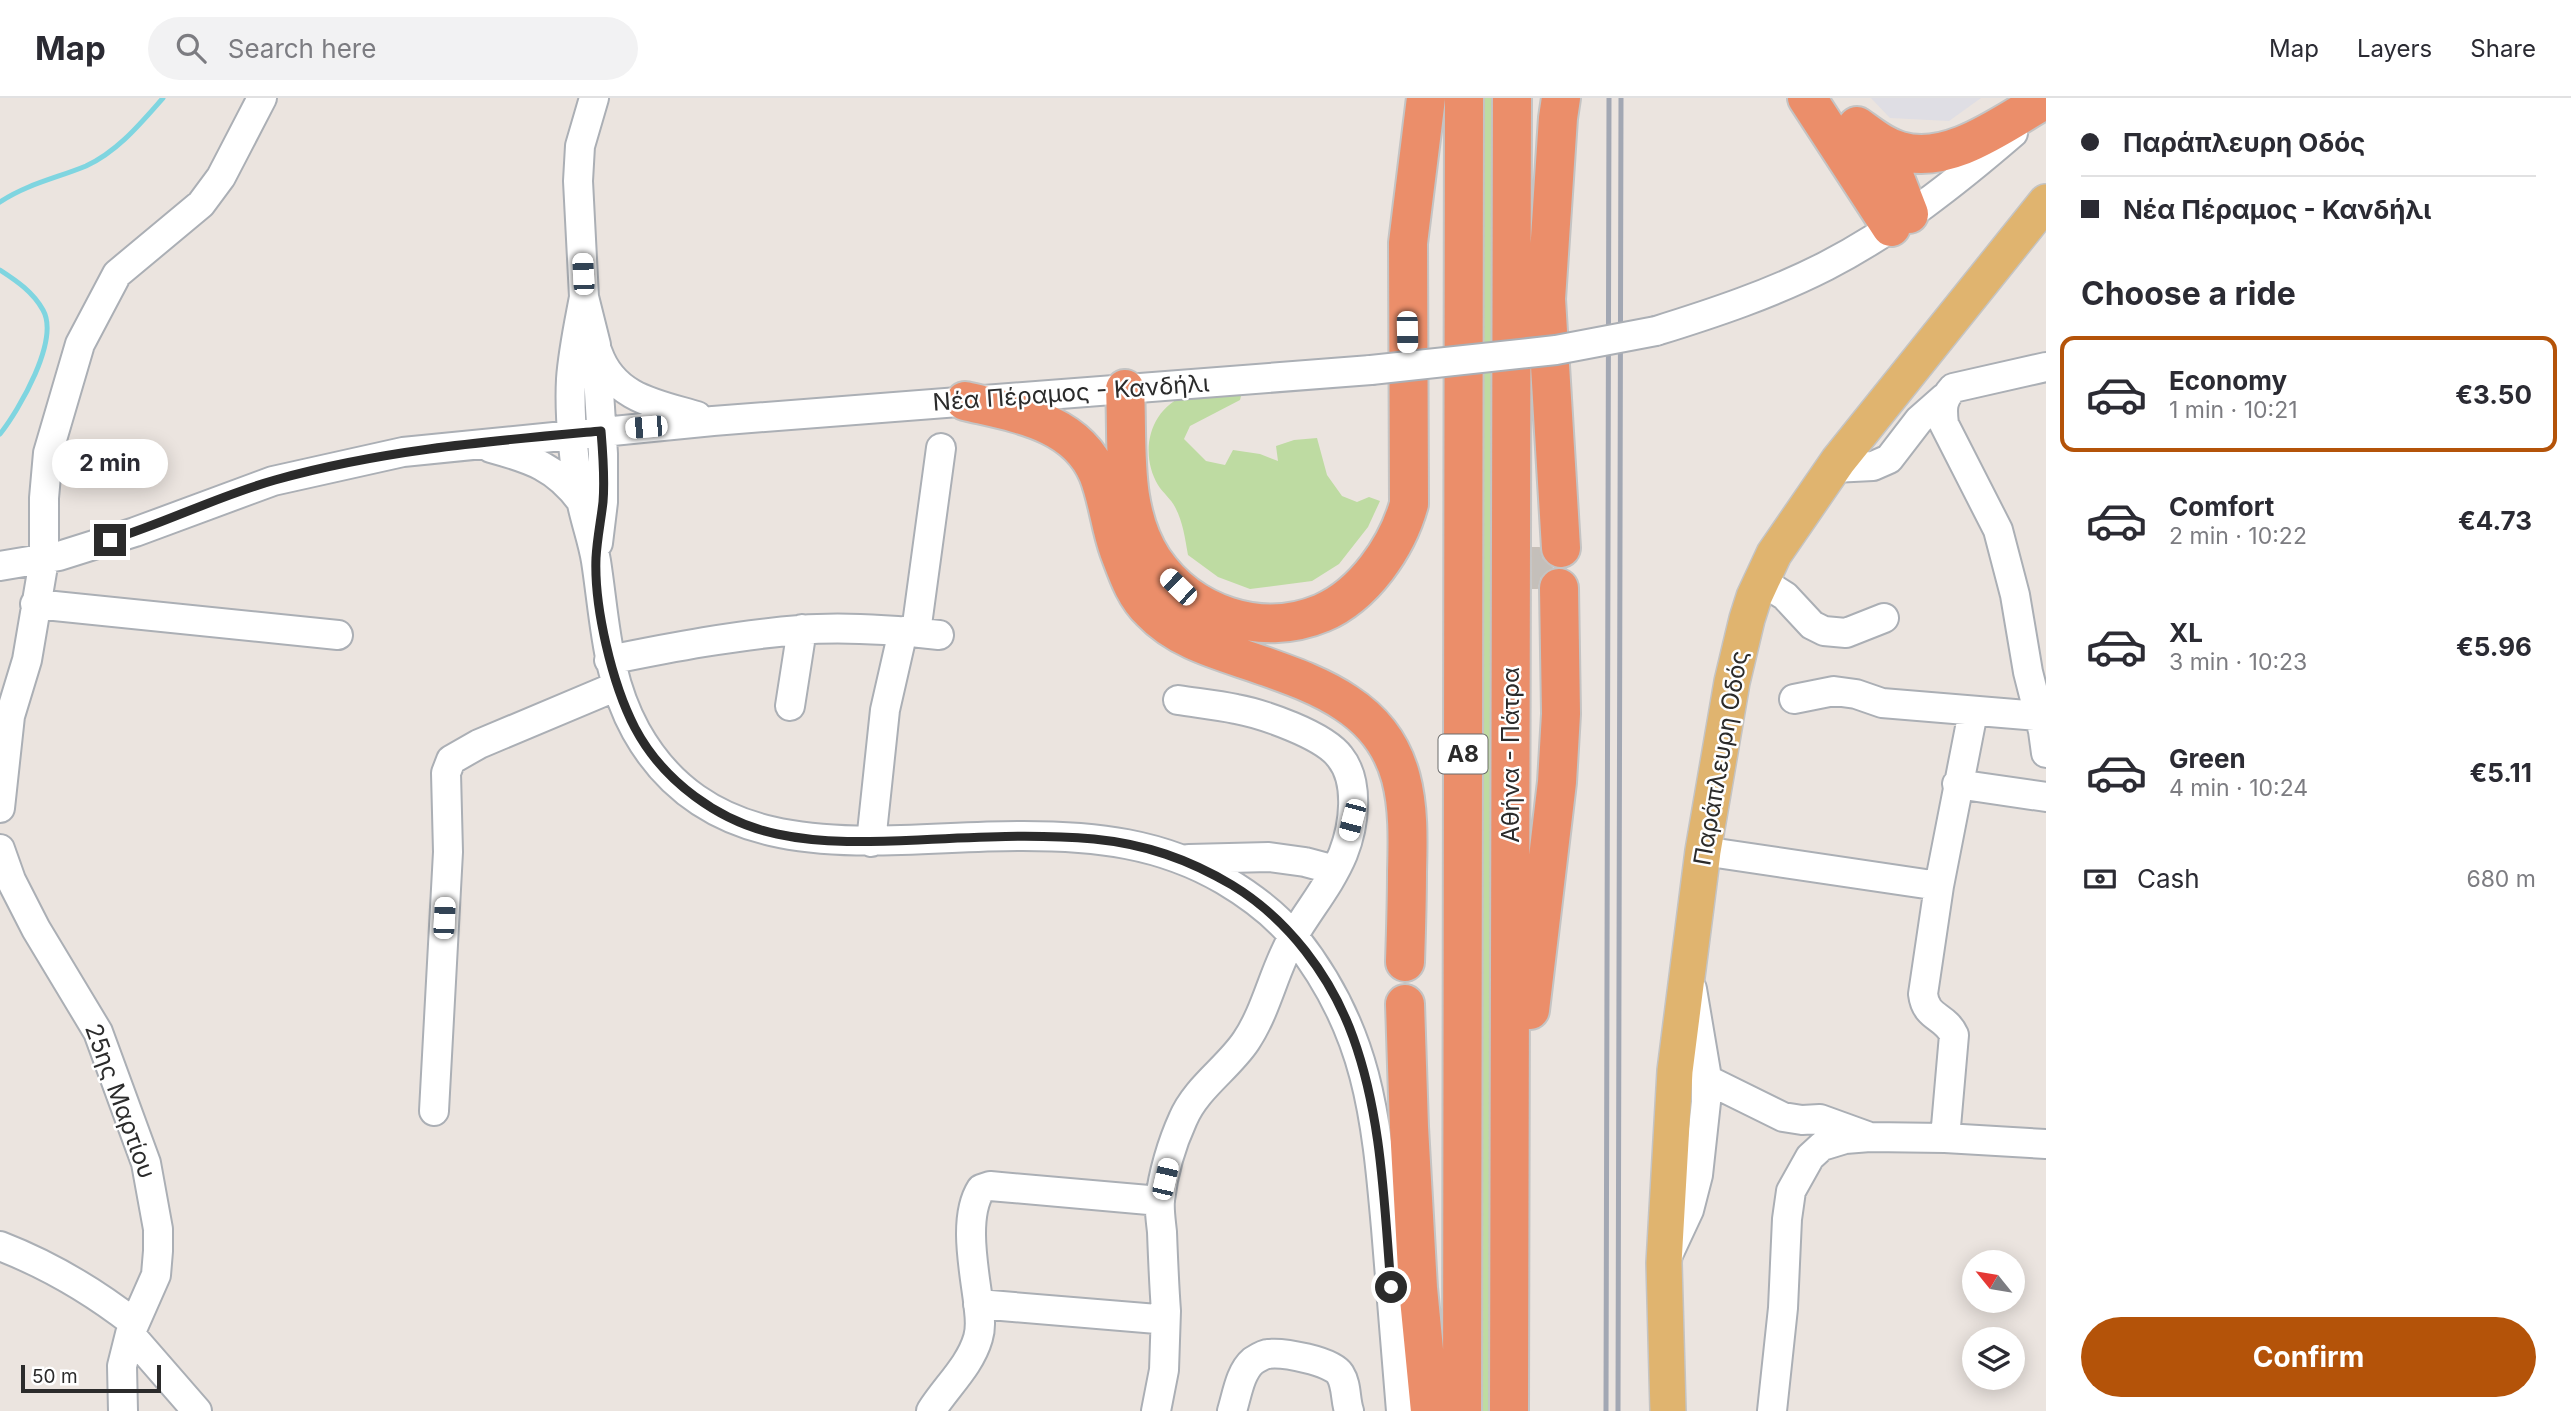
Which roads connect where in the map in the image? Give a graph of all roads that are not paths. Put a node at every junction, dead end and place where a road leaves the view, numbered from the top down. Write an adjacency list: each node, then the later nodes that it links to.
1 (262, 98): 27 (street)
2 (594, 98): 12 (street)
3 (1426, 98): 15 (highway)
4 (1464, 98): 77 (highway, Αθήνα - Πάτρα / Α8)
5 (1512, 98): 56 (highway, Αθήνα - Πάτρα / Α8)
6 (1561, 98): 25 (highway)
7 (1807, 98): 11 (highway)
8 (2046, 101): 9 (highway); 11 (street, Νέα Πέραμος - Κανδήλι)
9 (1848, 112): 11 (highway)
10 (2046, 202): 22 (main road, Παράπλευρη Οδός)
11 (1900, 221): 15 (street, Νέα Πέραμος - Κανδήλι, bridge)
12 (584, 297): 13 (street); 19 (street)
13 (596, 345): 18 (street); 19 (street)
14 (2046, 367): 16 (street)
15 (1111, 390): 17 (street, Νέα Πέραμος - Κανδήλι); 23 (highway)
16 (1944, 398): 22 (street); 41 (street)
17 (965, 401): 18 (street, Νέα Πέραμος - Κανδήλι); 23 (highway)
18 (713, 421): 19 (street, Νέα Πέραμος - Κανδήλι)
19 (587, 433): 20 (street, Νέα Πέραμος - Κανδήλι); 24 (street); 26 (street)
20 (475, 443): 24 (street); 27 (street, Νέα Πέραμος - Κανδήλι)
21 (941, 448): 34 (street)
22 (1833, 468): 29 (main road, Παράπλευρη Οδός)
23 (1104, 492): 52 (highway)
24 (581, 501): 26 (street)
25 (1561, 548)
26 (596, 559): 36 (street)
27 (44, 560): 28 (street, Νέα Πέραμος - Κανδήλι); 31 (street)
28 (0, 566)
29 (1761, 581): 32 (street); 47 (main road, Παράπλευρη Οδός)
30 (1559, 588): 56 (highway)
31 (35, 604): 35 (street); 44 (street)
32 (1884, 618)
33 (802, 629): 34 (street); 36 (street); 39 (street)
34 (919, 633): 45 (street)
35 (338, 635)
36 (613, 673): 45 (street); 57 (street)
37 (1794, 699): 40 (street)
38 (1178, 700): 49 (street)
39 (790, 706)
40 (1973, 712): 41 (street); 42 (street)
41 (2043, 732)
42 (1957, 783): 43 (street); 50 (street)
43 (2046, 797)
44 (0, 808)
45 (871, 842): 48 (street)
46 (0, 849): 68 (street, 25ης Μαρτίου)
47 (1703, 850): 50 (street); 53 (main road, Παράπλευρη Οδός)
48 (1183, 859): 49 (street); 51 (street)
49 (1335, 870): 51 (street)
50 (1939, 886): 60 (street)
51 (1293, 937): 63 (street); 75 (street)
52 (1405, 962)
53 (1688, 965): 55 (street); 65 (main road, Παράπλευρη Οδός)
54 (1405, 1004): 76 (highway)
55 (1706, 1079): 58 (street); 65 (street)
56 (1510, 1098): 78 (highway, Αθήνα - Πάτρα / Α8)
57 (434, 1111)
58 (1783, 1116): 59 (street); 62 (street)
59 (1870, 1137): 60 (street); 62 (street)
60 (1945, 1138): 61 (street)
61 (2046, 1144)
62 (1791, 1191): 80 (street)
63 (1160, 1201): 66 (street); 67 (street)
64 (0, 1247): 68 (street)
65 (1664, 1263): 79 (main road, Παράπλευρη Οδός)
66 (978, 1304): 67 (street); 71 (street)
67 (1166, 1311): 72 (street)
68 (132, 1328): 69 (street, 25ης Μαρτίου); 70 (street)
69 (123, 1411)
70 (197, 1411)
71 (931, 1411)
72 (1156, 1411)
73 (1232, 1411): 74 (street)
74 (1349, 1411)
75 (1401, 1411)
76 (1430, 1411)
77 (1462, 1411)
78 (1509, 1411)
79 (1668, 1411)
80 (1772, 1411)

